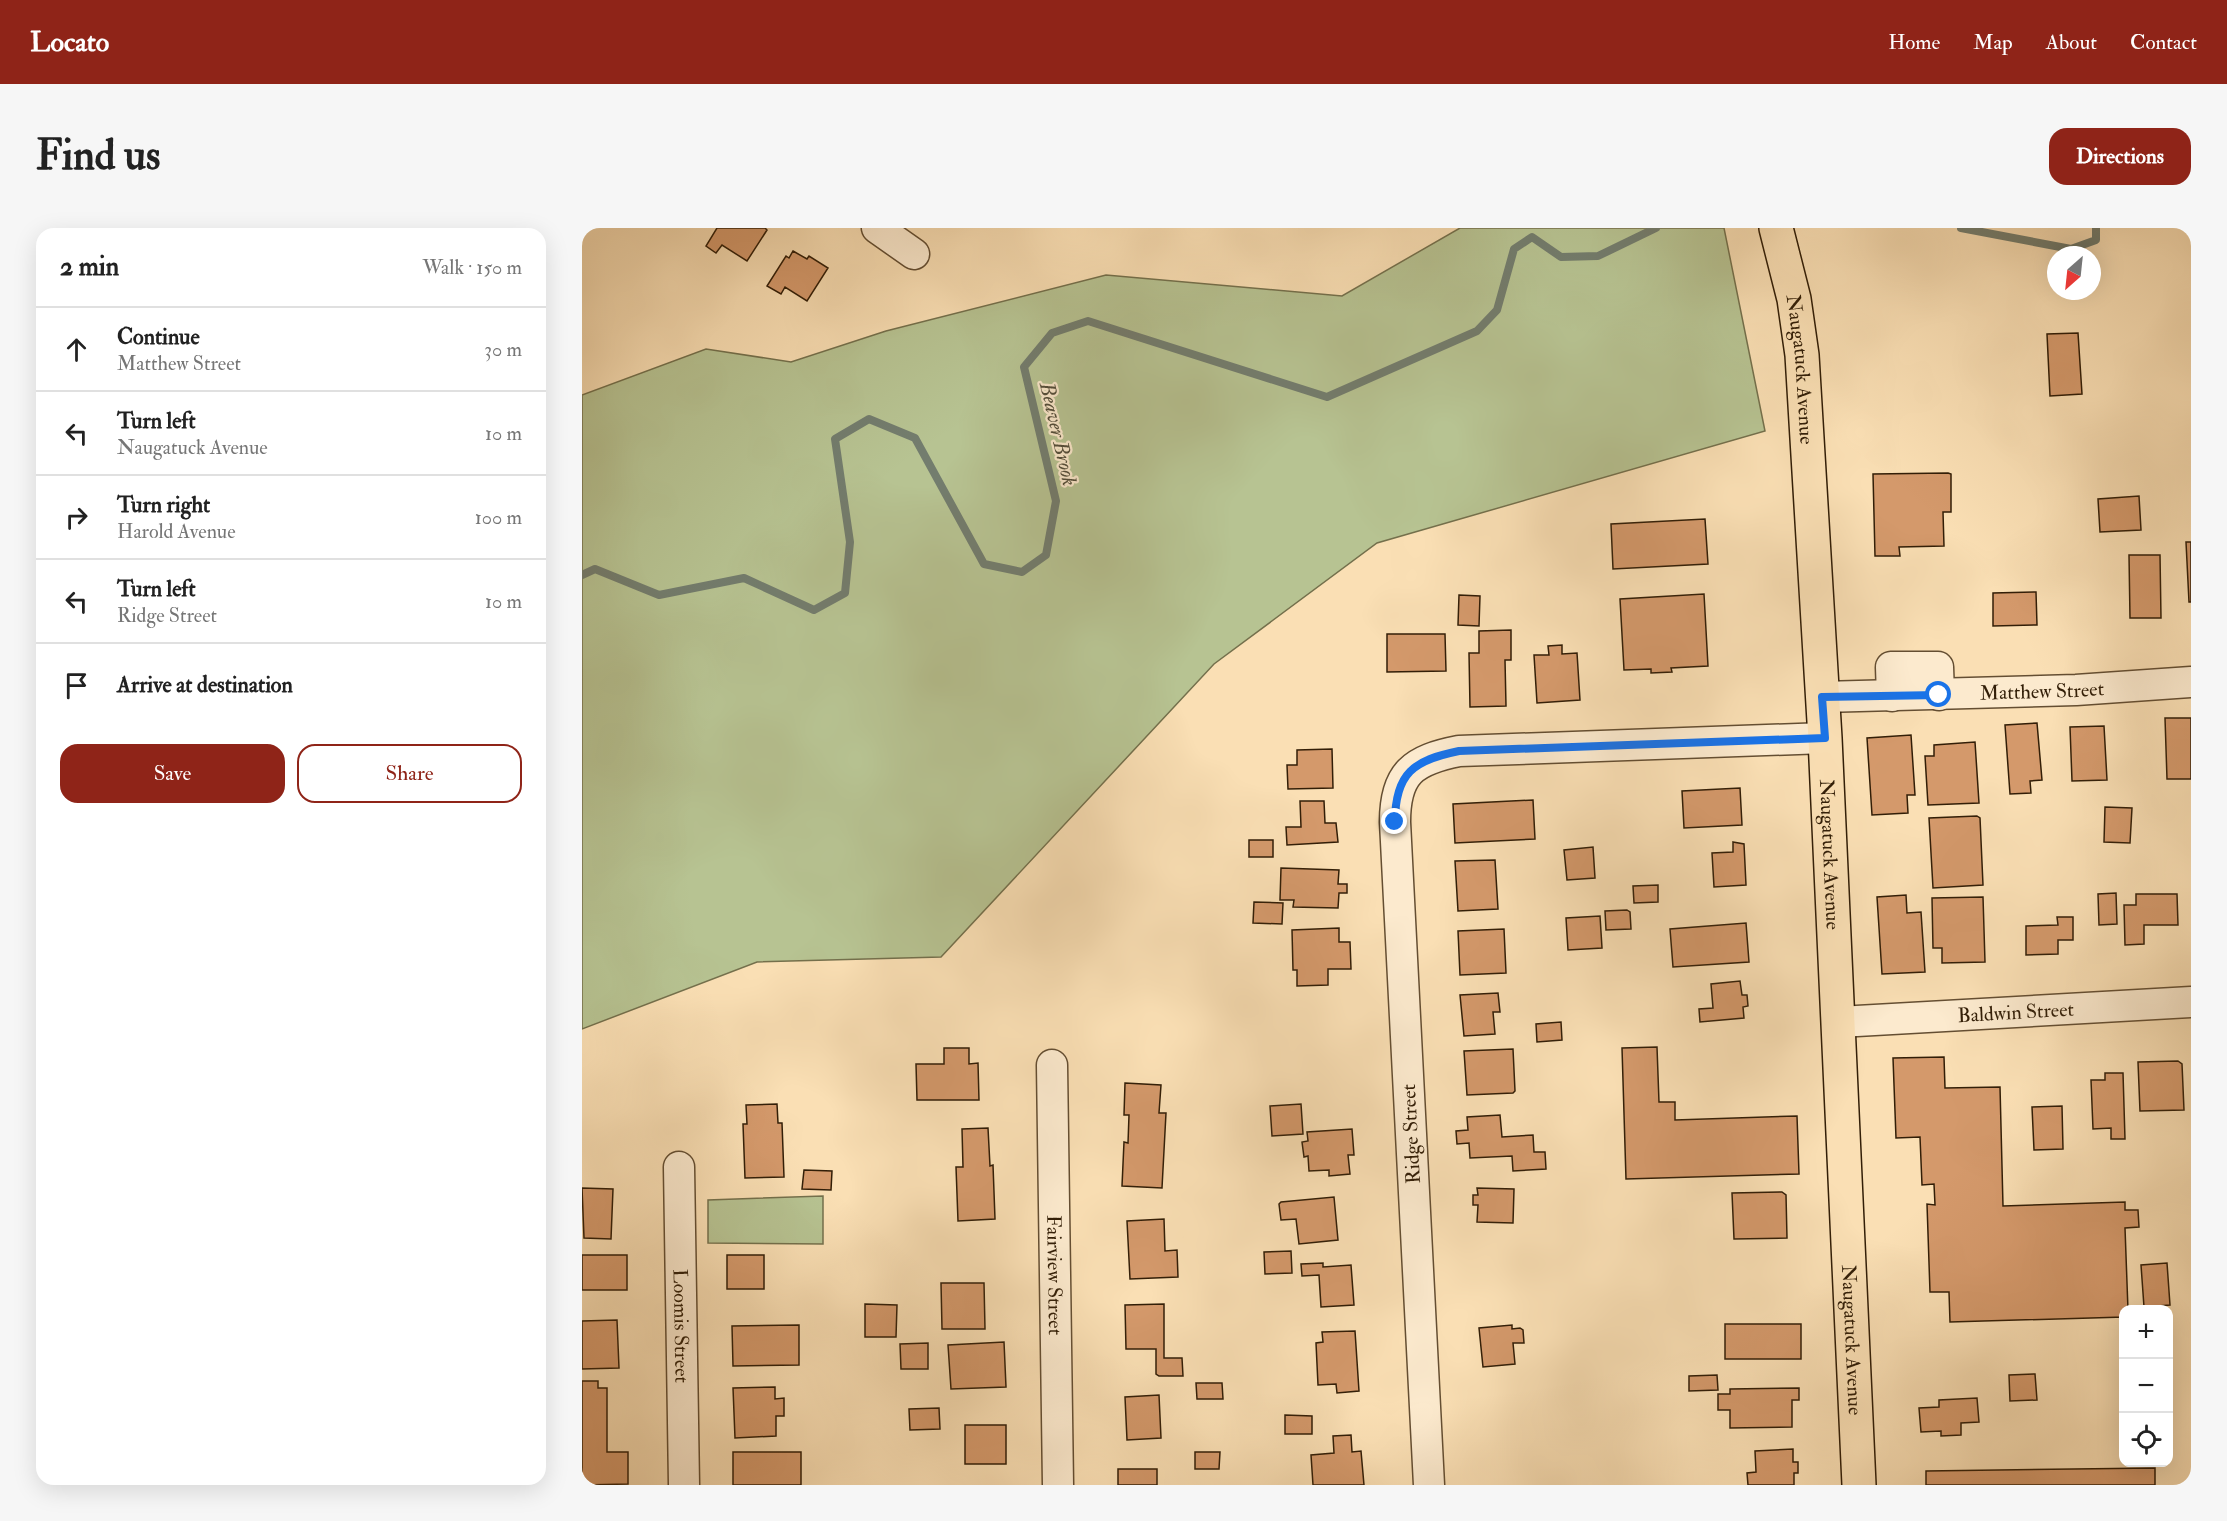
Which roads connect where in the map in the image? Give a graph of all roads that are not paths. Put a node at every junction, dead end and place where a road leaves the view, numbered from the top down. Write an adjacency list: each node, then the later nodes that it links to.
1 (877, 228): 3 (street)
2 (1776, 228): 5 (main road, Naugatuck Avenue)
3 (914, 254)
4 (2191, 682): 5 (street, Matthew Street)
5 (1822, 697): 6 (main road, Naugatuck Avenue)
6 (1825, 738): 8 (main road, Naugatuck Avenue); 13 (street, Ridge Street)
7 (2191, 1002): 8 (street, Baldwin Street)
8 (1839, 1022): 14 (main road, Naugatuck Avenue)
9 (1052, 1065): 12 (street, Fairview Street)
10 (679, 1167): 11 (street, Loomis Street)
11 (684, 1485)
12 (1058, 1485)
13 (1429, 1485)
14 (1859, 1485)

